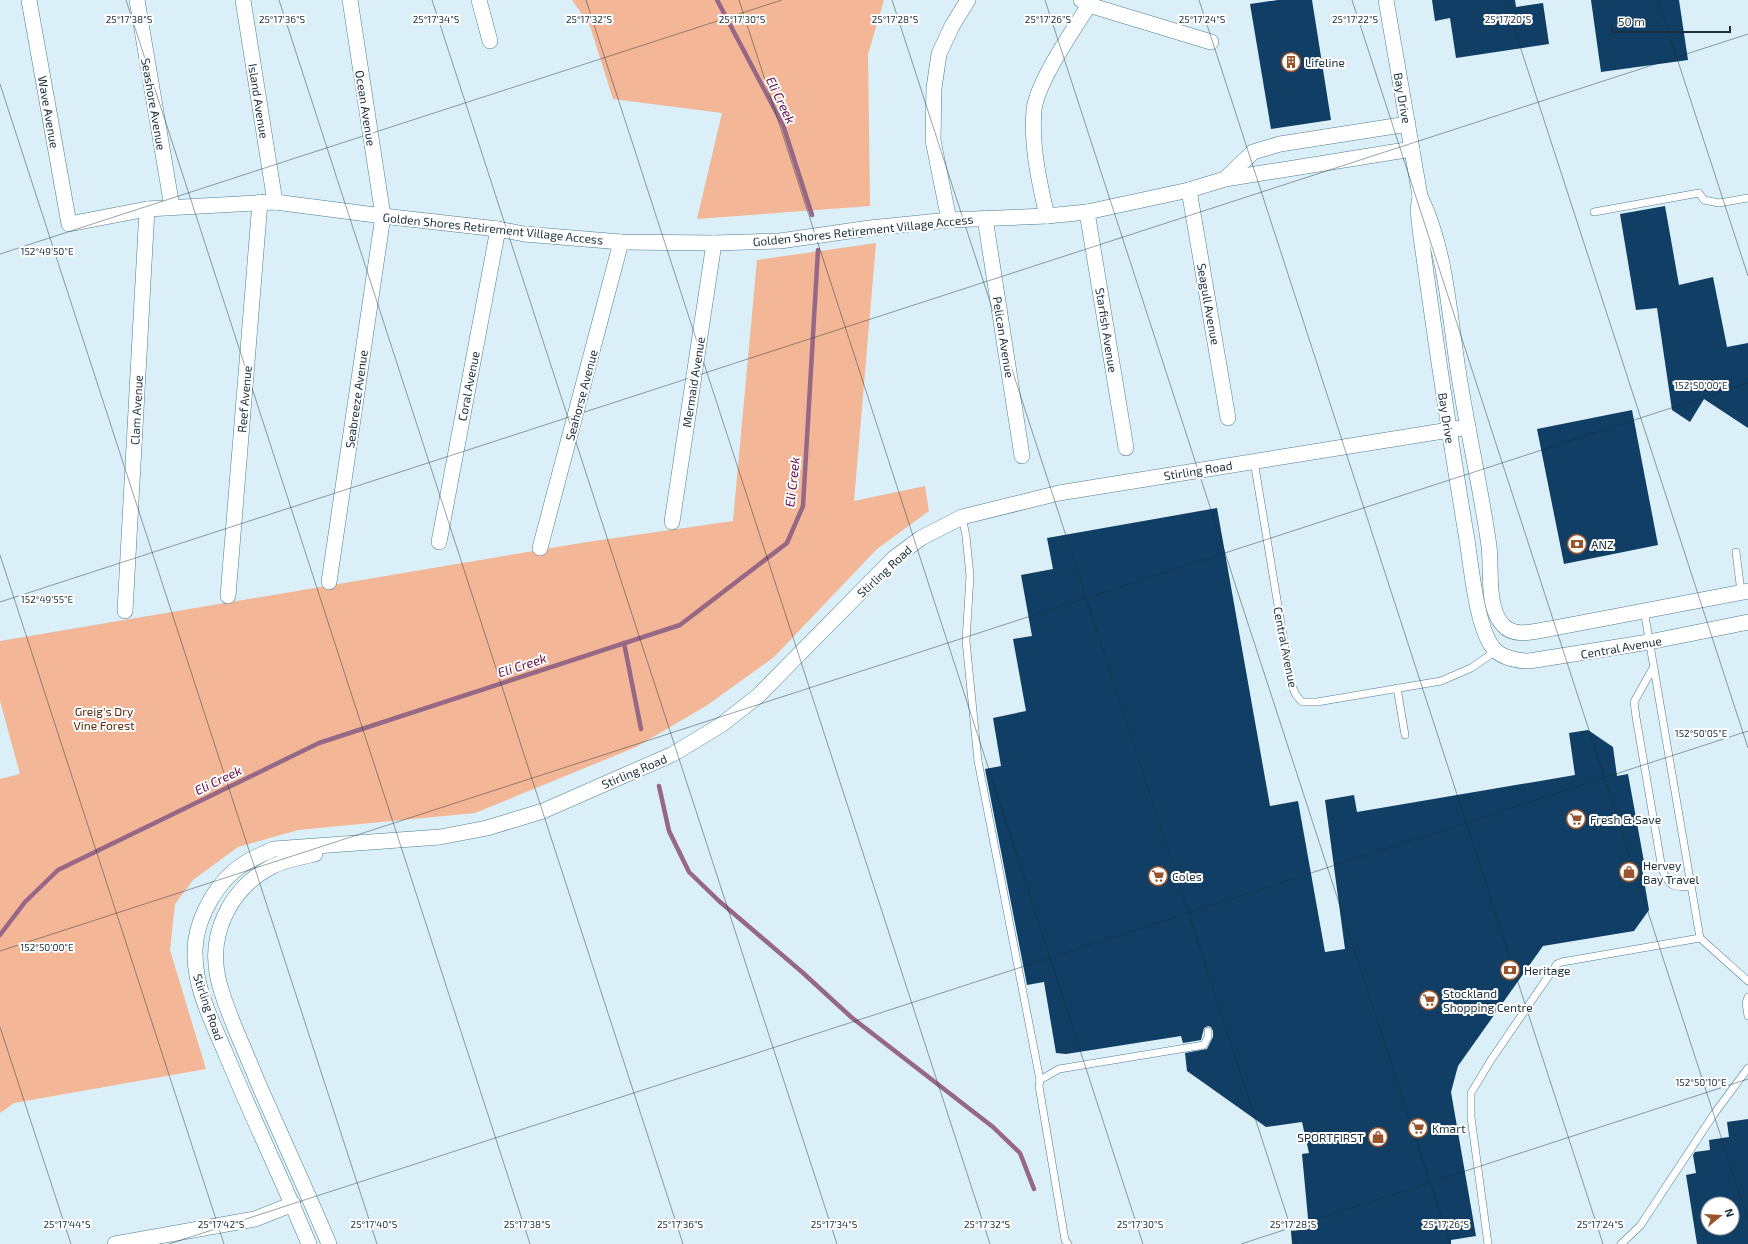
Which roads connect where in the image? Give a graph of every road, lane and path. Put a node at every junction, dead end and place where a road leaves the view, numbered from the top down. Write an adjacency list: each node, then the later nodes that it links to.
1 (29, 0): 26 (street, Wave Avenue)
2 (137, 0): 18 (street, Seashore Avenue)
3 (243, 0): 17 (street, Island Avenue)
4 (350, 0): 22 (street, Ocean Avenue)
5 (479, 0): 9 (street)
6 (968, 0): 25 (street)
7 (1386, 0): 11 (street, Bay Drive)
8 (1085, 2): 10 (street); 23 (street)
9 (490, 40)
10 (1211, 42)
11 (1408, 124): 12 (street, Bay Drive); 13 (street, Golden Shores Retirement Village Access)
12 (1412, 149): 13 (street, Golden Shores Retirement Village Access); 15 (street, Bay Drive)
13 (1225, 179): 14 (street, Golden Shores Retirement Village Access)
14 (1189, 190): 20 (street, Golden Shores Retirement Village Access); 30 (street, Seagull Avenue)
15 (1420, 196): 31 (street, Bay Drive); 32 (street, Bay Drive)
16 (1748, 198): 21 (lane)
17 (268, 202): 18 (street, Golden Shores Retirement Village Access); 22 (street, Golden Shores Retirement Village Access); 43 (street, Reef Avenue)
18 (172, 207): 19 (street, Golden Shores Retirement Village Access)
19 (147, 209): 26 (street, Golden Shores Retirement Village Access); 45 (street, Clam Avenue)
20 (1087, 212): 23 (street, Golden Shores Retirement Village Access); 33 (street, Starfish Avenue)
21 (1594, 212)
22 (383, 216): 27 (street, Golden Shores Retirement Village Access); 41 (street, Seabreeze Avenue)
23 (1047, 216): 24 (street, Golden Shores Retirement Village Access)
24 (985, 218): 25 (street, Golden Shores Retirement Village Access); 34 (street, Pelican Avenue)
25 (949, 220): 29 (street, Golden Shores Retirement Village Access)
26 (69, 224)
27 (498, 229): 28 (street, Golden Shores Retirement Village Access); 38 (street, Coral Avenue)
28 (621, 242): 29 (street, Golden Shores Retirement Village Access); 39 (street, Seahorse Avenue)
29 (714, 243): 37 (street, Mermaid Avenue)
30 (1228, 418)
31 (1468, 427): 32 (street, Stirling Road); 44 (street, Bay Drive)
32 (1449, 430): 35 (street, Stirling Road); 47 (street, Bay Drive)
33 (1126, 448)
34 (1022, 456)
35 (1254, 461): 36 (street, Stirling Road); 51 (lane, Central Avenue)
36 (962, 517): 53 (street, Stirling Road); 61 (lane)
37 (672, 522)
38 (439, 542)
39 (540, 548)
40 (1736, 552): 42 (lane)
41 (329, 582)
42 (1744, 592): 44 (street)
43 (228, 596)
44 (1644, 610): 48 (lane)
45 (125, 611)
46 (1748, 622): 48 (street, Central Avenue)
47 (1487, 638): 49 (street, Central Avenue)
48 (1648, 642): 49 (street, Central Avenue); 50 (lane)
49 (1496, 651): 51 (lane, Central Avenue)
50 (1653, 668): 54 (lane); 54 (lane)
51 (1397, 688): 52 (lane)
52 (1405, 735)
53 (361, 843): 62 (street, Stirling Road); 65 (street, Stirling Road)
54 (1691, 886): 55 (lane)
55 (1700, 938): 56 (lane); 67 (lane)
56 (1748, 981)
57 (1748, 998): 58 (lane)
58 (1748, 1016)
59 (1208, 1031): 61 (lane)
60 (1748, 1068): 68 (lane)
61 (1040, 1080): 66 (lane)
62 (293, 1204): 63 (street); 64 (street, Stirling Road)
63 (115, 1244)
64 (309, 1244)
65 (329, 1244)
66 (1068, 1244)
67 (1488, 1244)
68 (1621, 1244)

